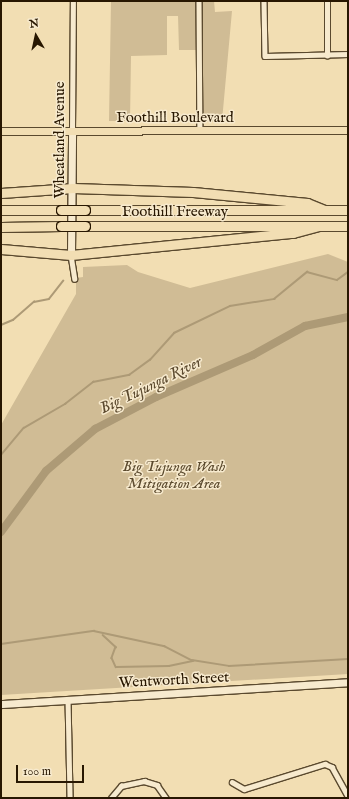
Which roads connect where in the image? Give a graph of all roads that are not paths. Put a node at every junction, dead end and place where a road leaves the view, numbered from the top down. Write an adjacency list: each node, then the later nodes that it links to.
1 (73, 1): 9 (street, Wheatland Avenue)
2 (199, 1): 10 (street)
3 (264, 1): 6 (street)
4 (327, 2): 6 (street)
5 (348, 54): 6 (street)
6 (327, 56)
7 (348, 130): 10 (main road, Foothill Boulevard)
8 (1, 131): 9 (main road, Foothill Boulevard)
9 (72, 131): 10 (main road, Foothill Boulevard); 11 (main road, Wheatland Avenue)
10 (200, 131)
11 (73, 188): 12 (highway); 14 (highway); 20 (main road, Wheatland Avenue)
12 (1, 193)
13 (1, 210): 14 (highway, Foothill Freeway, bridge)
14 (324, 210): 15 (highway, Foothill Freeway)
15 (348, 210)
16 (1, 226): 17 (highway, Foothill Freeway, bridge)
17 (320, 226): 18 (highway, Foothill Freeway); 20 (highway)
18 (348, 226)
19 (1, 250): 20 (highway)
20 (71, 255): 21 (street, Wheatland Avenue)
21 (75, 279)
22 (348, 682): 23 (main road, Wentworth Street)
23 (68, 699): 24 (main road, Wentworth Street); 27 (street)
24 (1, 704)
25 (232, 782): 26 (street)
26 (348, 796)
27 (70, 798)
28 (111, 798): 29 (street)
29 (166, 798)

